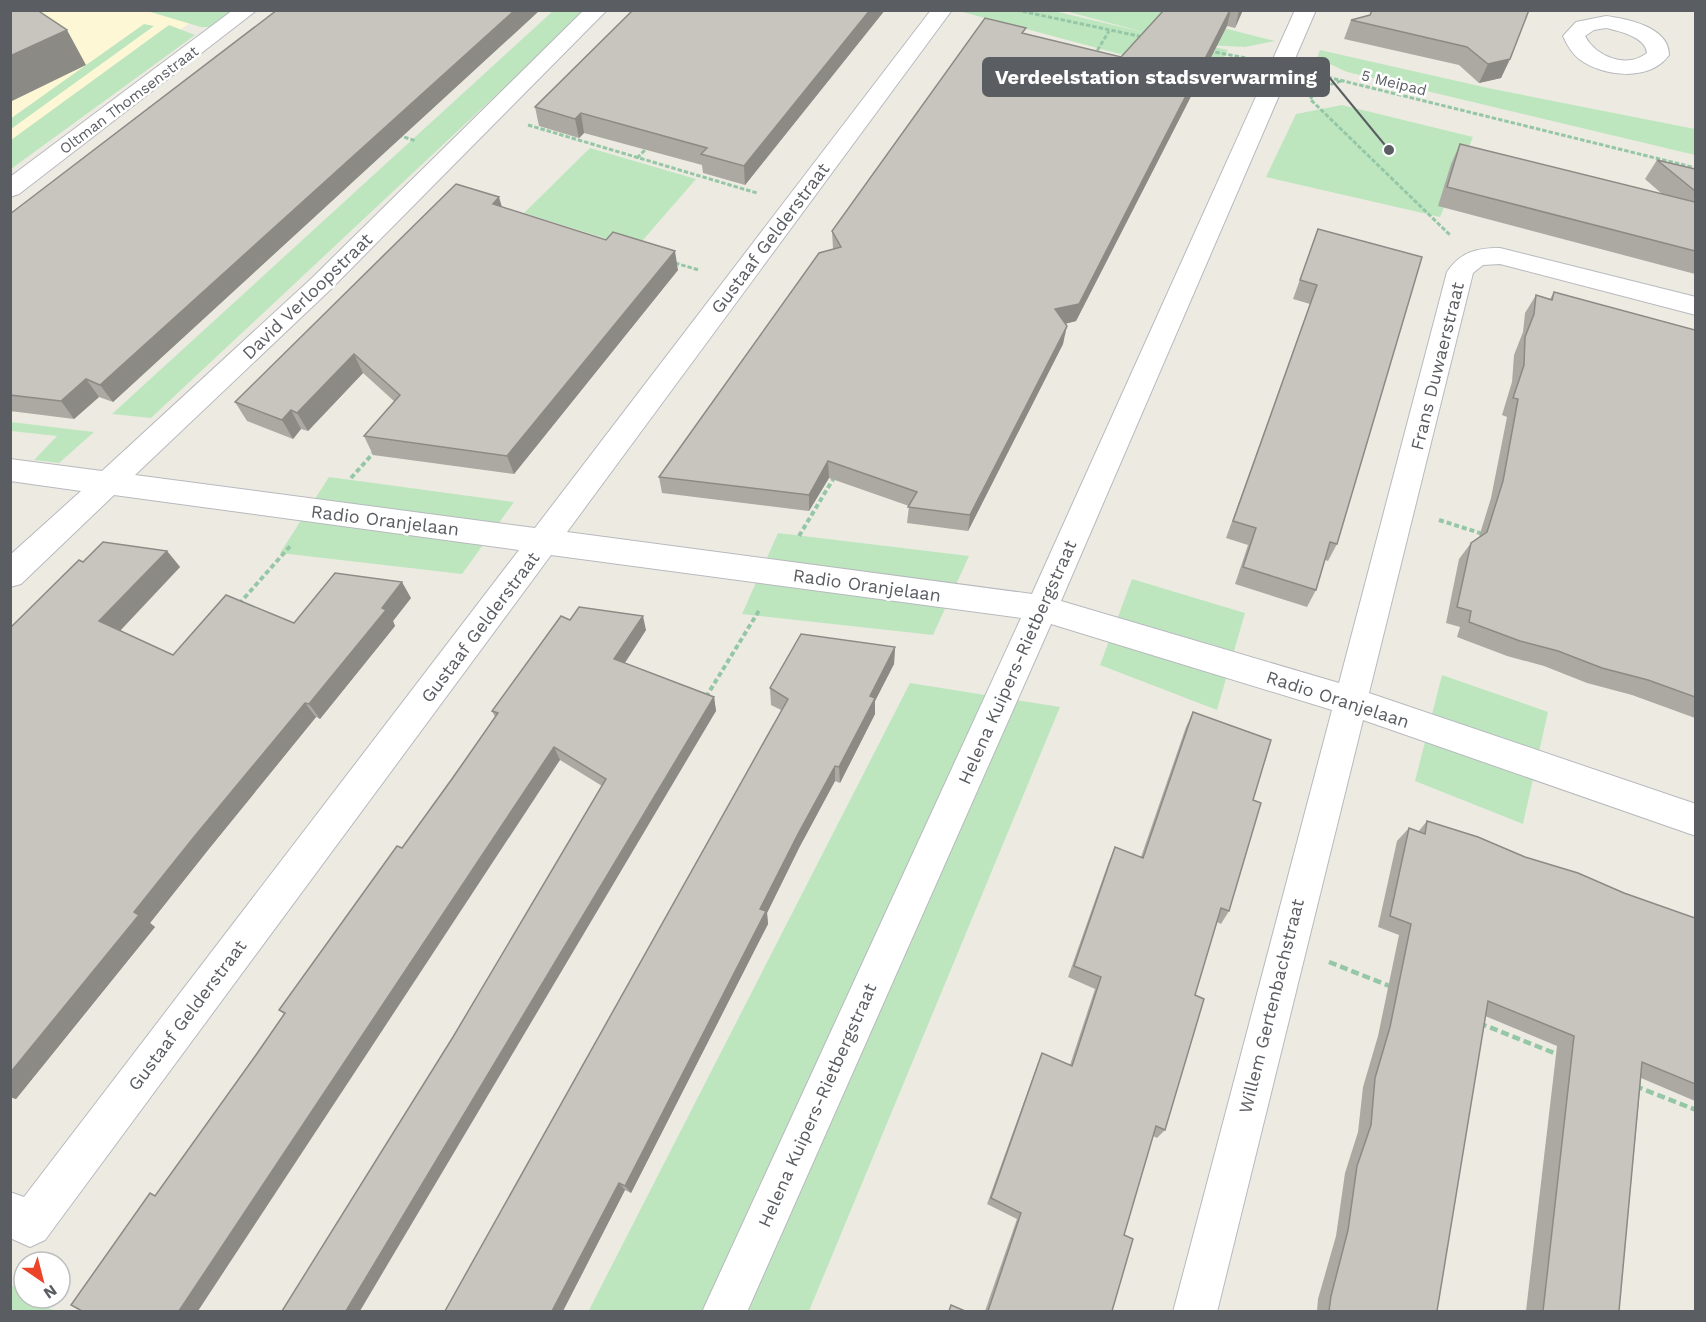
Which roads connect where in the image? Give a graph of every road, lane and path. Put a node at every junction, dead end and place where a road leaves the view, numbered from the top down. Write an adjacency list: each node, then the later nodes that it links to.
1 (247, 10): 18 (street, Oltman Thomsenstraat)
2 (597, 10): 12 (street, David Verloopstraat)
3 (942, 10): 19 (street, Gustaaf Gelderstraat)
4 (1016, 10): 6 (path)
5 (1306, 10): 10 (street, Helena Kuipers-Rietbergstraat)
6 (1109, 31): 7 (path); 9 (path)
7 (1154, 40)
8 (1198, 49): 10 (path, 5 Meipad)
9 (1090, 61)
10 (1281, 66): 11 (path, 5 Meipad); 32 (street, Helena Kuipers-Rietbergstraat)
11 (1343, 81): 17 (path, 5 Meipad); 20 (path)
12 (492, 115): 15 (street, David Verloopstraat); 16 (path)
13 (387, 132): 15 (path)
14 (653, 141): 16 (path)
15 (454, 152): 26 (street, David Verloopstraat)
16 (637, 158): 19 (path)
17 (1695, 168)
18 (10, 189)
19 (795, 205): 22 (street, Gustaaf Gelderstraat)
20 (1474, 258): 23 (street); 27 (street, Frans Duwaerstraat)
21 (672, 262): 22 (path)
22 (737, 282): 29 (street, Gustaaf Gelderstraat)
23 (1695, 306)
24 (840, 466): 30 (path)
25 (10, 470): 26 (street, Radio Oranjelaan)
26 (108, 483): 29 (street, Radio Oranjelaan); 31 (street, David Verloopstraat)
27 (1401, 507): 28 (path); 33 (street, Frans Duwaerstraat)
28 (1490, 536)
29 (544, 541): 30 (street, Radio Oranjelaan); 42 (street, Gustaaf Gelderstraat)
30 (781, 573): 32 (street, Radio Oranjelaan); 34 (path)
31 (10, 575)
32 (1042, 608): 33 (street, Radio Oranjelaan); 43 (street, Helena Kuipers-Rietbergstraat)
33 (1350, 701): 35 (street, Radio Oranjelaan); 36 (street, Willem Gertenbachstraat)
34 (701, 705)
35 (1695, 820)
36 (1287, 945): 37 (path); 44 (street, Willem Gertenbachstraat)
37 (1396, 989)
38 (1472, 1020): 39 (path)
39 (1570, 1060)
40 (1633, 1085): 41 (path)
41 (1695, 1110)
42 (10, 1213)
43 (724, 1311)
44 (1195, 1311)

